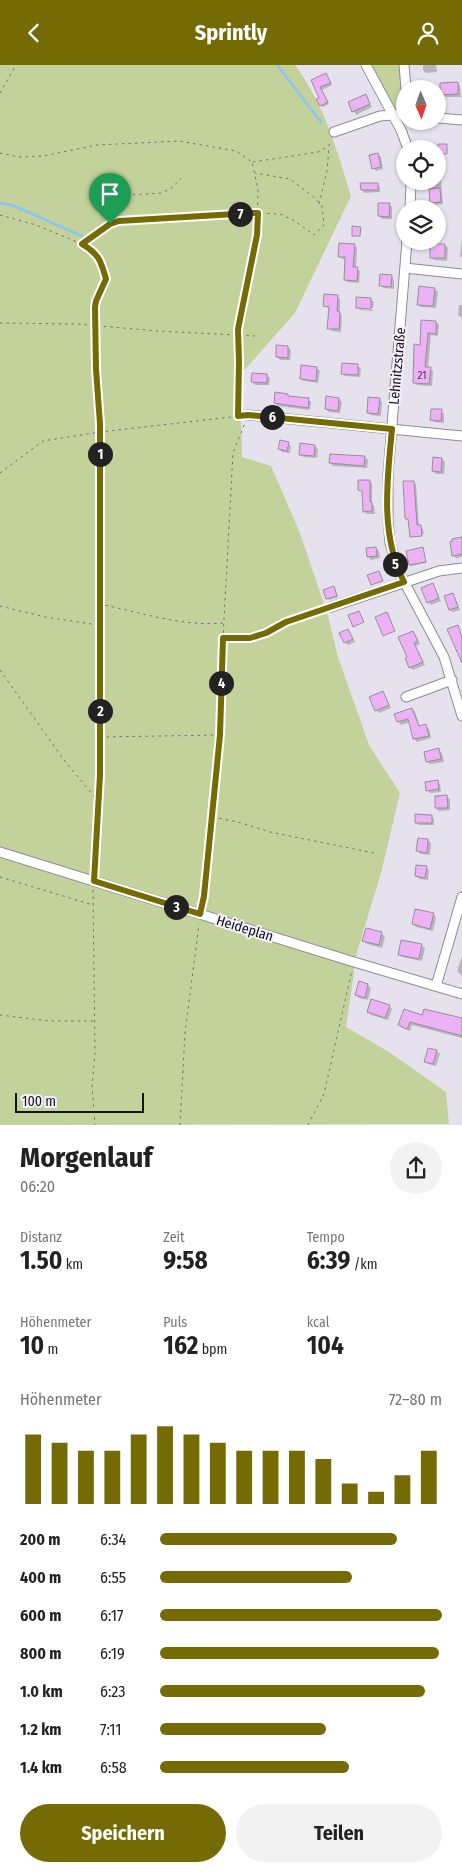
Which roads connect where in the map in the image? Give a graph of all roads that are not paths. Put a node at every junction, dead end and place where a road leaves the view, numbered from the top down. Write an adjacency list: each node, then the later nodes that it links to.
1 (366, 65): 4 (street)
2 (404, 65): 3 (street)
3 (405, 80)
4 (392, 114): 5 (street); 8 (street); 9 (street)
5 (396, 114)
6 (446, 118): 7 (street)
7 (462, 120)
8 (334, 132)
9 (404, 140)
10 (406, 250): 11 (street, Lehnitzstraße)
11 (405, 268): 12 (street); 14 (street, Lehnitzstraße)
12 (462, 274)
13 (248, 415): 14 (street)
14 (392, 429): 15 (street); 17 (street, Lehnitzstraße)
15 (462, 436)
16 (462, 568): 17 (street)
17 (404, 582): 18 (street); 19 (street, Lehnitzstraße)
18 (331, 607)
19 (452, 680): 20 (street); 21 (street, Lehnitzstraße)
20 (406, 697)
21 (462, 716)
22 (0, 852): 24 (street, Heideplan)
23 (462, 897): 24 (street)
24 (436, 986): 25 (street, Heideplan)
25 (462, 994)

